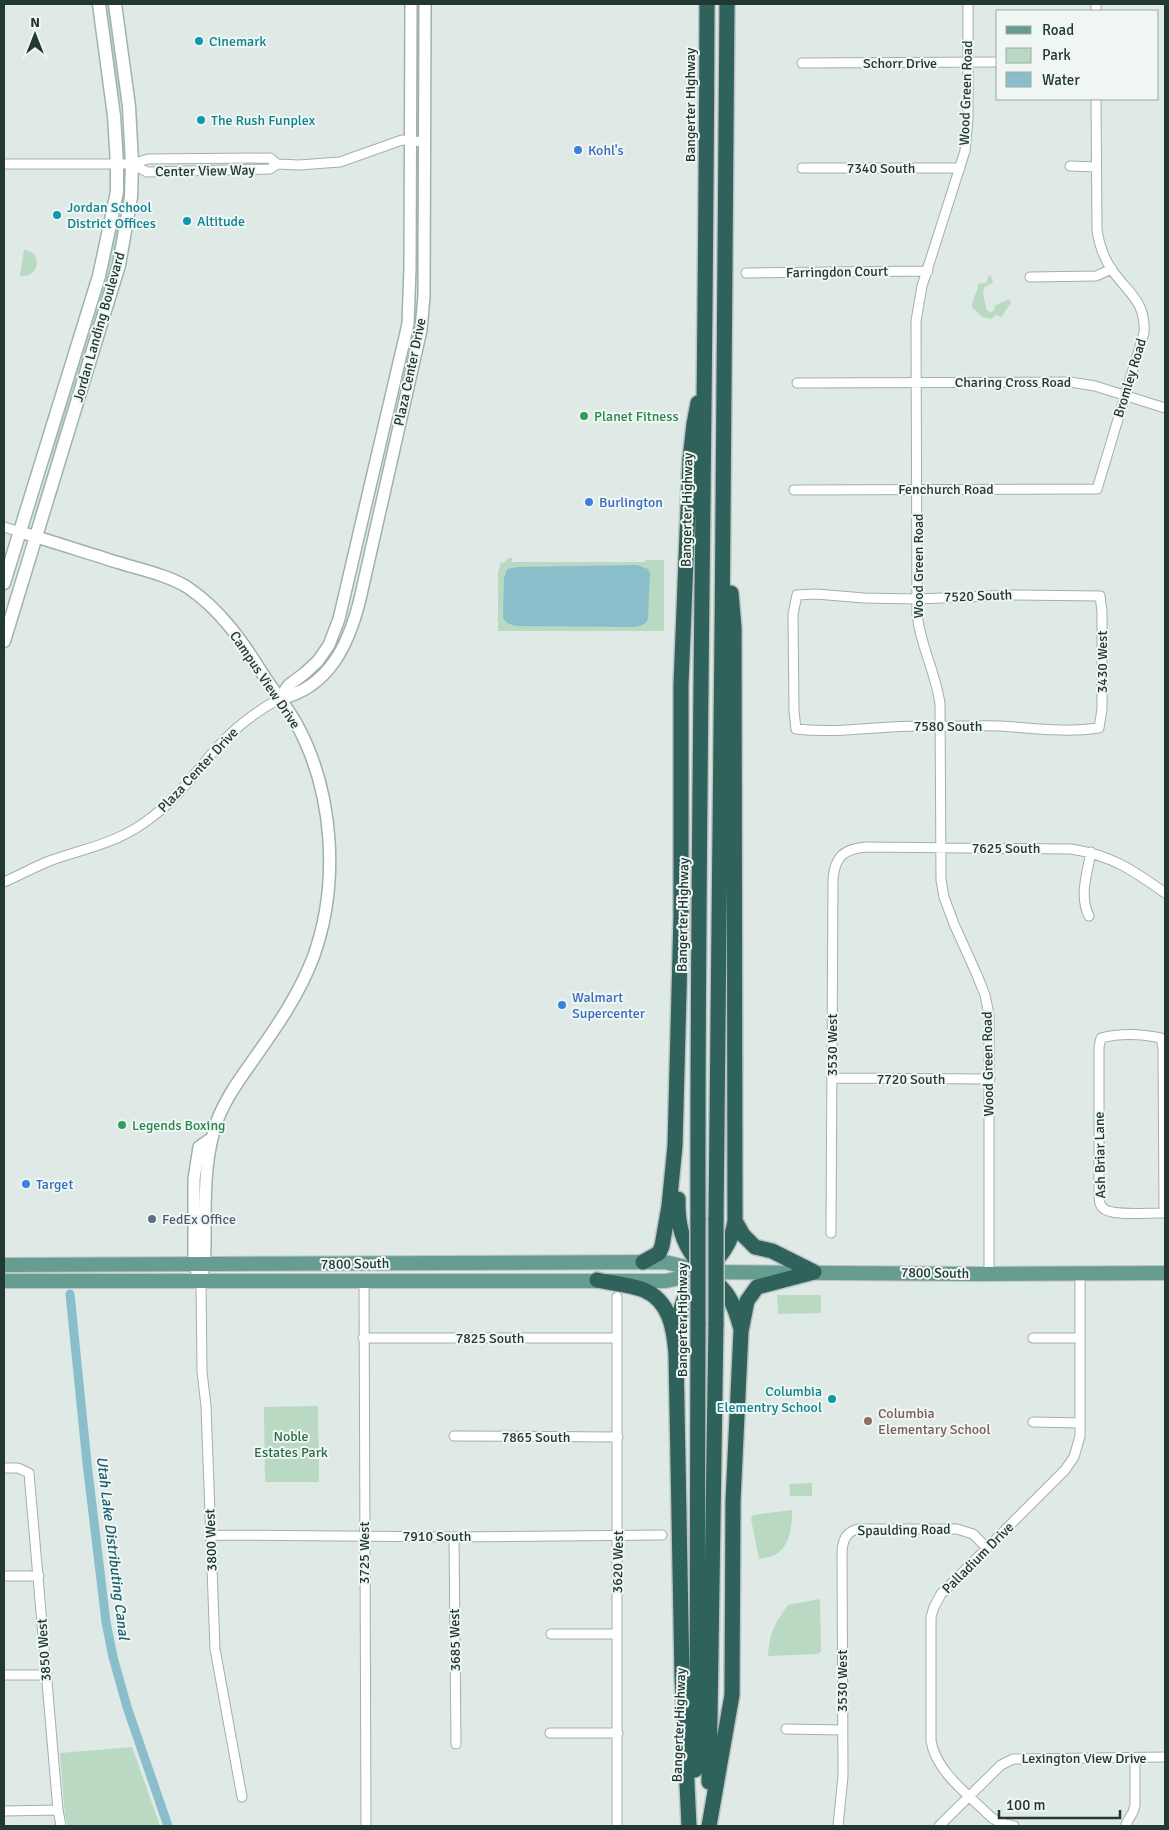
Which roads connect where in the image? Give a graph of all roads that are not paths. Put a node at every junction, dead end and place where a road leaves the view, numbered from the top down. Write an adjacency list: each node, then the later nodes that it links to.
1 (99, 4): 17 (main road, Jordan Landing Boulevard)
2 (115, 4): 18 (main road, Jordan Landing Boulevard)
3 (411, 4): 14 (street, Plaza Center Drive)
4 (425, 4): 15 (street, Plaza Center Drive)
5 (698, 4): 13 (highway)
6 (707, 4): 13 (highway, Bangerter Highway)
7 (727, 4): 35 (highway)
8 (968, 4): 11 (street, Wood Green Road)
9 (996, 62): 11 (street, Schorr Drive)
10 (802, 63): 11 (street, Schorr Drive)
11 (968, 63): 22 (street, Wood Green Road)
12 (1096, 100): 20 (street, Bromley Road)
13 (706, 108): 27 (highway, Bangerter Highway)
14 (410, 140): 15 (street, Center View Way); 18 (street, Center View Way); 43 (street, Plaza Center Drive)
15 (425, 142): 43 (street, Plaza Center Drive)
16 (4, 164): 17 (street, Center View Way)
17 (117, 164): 18 (street, Center View Way); 37 (main road, Jordan Landing Boulevard)
18 (132, 164): 38 (main road, Jordan Landing Boulevard)
19 (1070, 166): 20 (street)
20 (1096, 167): 23 (street, Bromley Road)
21 (802, 168): 22 (street, 7340 South)
22 (960, 168): 24 (street, Wood Green Road)
23 (1112, 270): 26 (street); 30 (street, Bromley Road)
24 (928, 271): 25 (street, Farringdon Court); 28 (street, Wood Green Road)
25 (746, 273)
26 (1030, 277)
27 (705, 370): 55 (highway); 112 (highway, Bangerter Highway, bridge)
28 (916, 382): 29 (street, Charing Cross Road); 30 (street, Charing Cross Road); 34 (street, Wood Green Road)
29 (797, 383)
30 (1124, 396): 31 (street, Charing Cross Road); 32 (street, Bromley Road)
31 (1165, 408)
32 (1097, 489): 34 (street, Fenchurch Road)
33 (794, 490): 34 (street, Fenchurch Road)
34 (917, 490): 41 (street, Wood Green Road)
35 (724, 502): 57 (highway); 113 (highway, bridge)
36 (4, 527): 37 (street, Campus View Drive)
37 (20, 532): 38 (street, Campus View Drive); 39 (main road, Jordan Landing Boulevard)
38 (35, 536): 42 (main road, Jordan Landing Boulevard); 43 (street, Campus View Drive)
39 (4, 582)
40 (1100, 596): 41 (street, 7520 South); 45 (street, 3430 West)
41 (917, 599): 44 (street, Wood Green Road); 46 (street, 7520 South)
42 (4, 640)
43 (279, 699): 50 (street, Plaza Center Drive); 61 (street, Campus View Drive)
44 (940, 727): 45 (street, 7580 South); 46 (street, 7580 South); 47 (street, Wood Green Road)
45 (1099, 728)
46 (796, 729)
47 (941, 848): 48 (street, 7625 South); 49 (street, 7625 South); 54 (street, Wood Green Road)
48 (1091, 852): 51 (street, 7625 South); 52 (street)
49 (838, 858): 53 (street, 3530 West)
50 (4, 882)
51 (1165, 893)
52 (1089, 916)
53 (832, 1078): 54 (street, 7720 South); 58 (street, 3530 West)
54 (990, 1080): 67 (street, Wood Green Road)
55 (675, 1146): 59 (highway); 63 (highway)
56 (1164, 1213): 56 (street, Ash Briar Lane)
57 (735, 1222): 63 (highway); 64 (highway)
58 (831, 1232)
59 (643, 1262): 61 (main road, 7800 South); 63 (main road, 7800 South)
60 (66, 1264): 61 (main road, 7800 South); 62 (main road, 7800 South); 68 (main road)
61 (200, 1264): 69 (street, Campus View Drive)
62 (4, 1265)
63 (706, 1272): 64 (main road, 7800 South); 70 (main road, 7800 South); 73 (highway); 78 (highway)
64 (814, 1272): 67 (main road, 7800 South); 73 (highway)
65 (1080, 1273): 66 (main road, 7800 South); 67 (main road, 7800 South); 77 (street, Palladium Drive)
66 (1165, 1273)
67 (988, 1274)
68 (4, 1280): 69 (main road, 7800 South)
69 (200, 1280): 71 (main road, 7800 South); 84 (street, 3800 West)
70 (597, 1280): 71 (main road, 7800 South); 78 (highway)
71 (364, 1281): 74 (street, 3725 West)
72 (616, 1297): 75 (street, 3620 West)
73 (741, 1331): 113 (highway)
74 (363, 1338): 75 (street, 7825 South); 87 (street, 3725 West)
75 (616, 1338): 82 (street, 3620 West)
76 (1034, 1338): 77 (street)
77 (1080, 1338): 80 (street, Palladium Drive)
78 (676, 1354): 112 (highway)
79 (1033, 1422): 80 (street)
80 (1080, 1423): 90 (street, Palladium Drive)
81 (454, 1436): 82 (street, 7865 South)
82 (618, 1437): 85 (street, 3620 West)
83 (4, 1468): 92 (street, 3850 West)
84 (211, 1535): 87 (street, 7910 South); 105 (street, 3800 West)
85 (618, 1535): 86 (street, 7910 South); 89 (street, 7910 South); 94 (street, 3620 West)
86 (662, 1535)
87 (364, 1536): 89 (street, 7910 South); 110 (street, 3725 West)
88 (846, 1536): 90 (street, Spaulding Road); 98 (street, 3530 West)
89 (454, 1537): 101 (street, 3685 West)
90 (988, 1548): 104 (street, Palladium Drive)
91 (4, 1576): 92 (street)
92 (39, 1576): 96 (street, 3850 West)
93 (551, 1634): 94 (street)
94 (617, 1634): 100 (street, 3620 West)
95 (4, 1674): 96 (street)
96 (46, 1675): 106 (street, 3850 West)
97 (786, 1729): 98 (street)
98 (843, 1730): 114 (street, 3530 West)
99 (550, 1733): 100 (street)
100 (618, 1733): 111 (street, 3620 West)
101 (456, 1744)
102 (1135, 1758): 103 (street, Lexington View Drive); 104 (street, Lexington View Drive); 108 (street)
103 (1165, 1758)
104 (970, 1795): 115 (street, Lexington View Drive); 116 (street, Palladium Drive)
105 (242, 1797)
106 (58, 1810): 107 (street); 109 (street, 3850 West)
107 (4, 1811)
108 (1126, 1824)
109 (60, 1826)
110 (366, 1826)
111 (617, 1826)
112 (688, 1826)
113 (708, 1826)
114 (838, 1826)
115 (939, 1826)
116 (1014, 1826)

